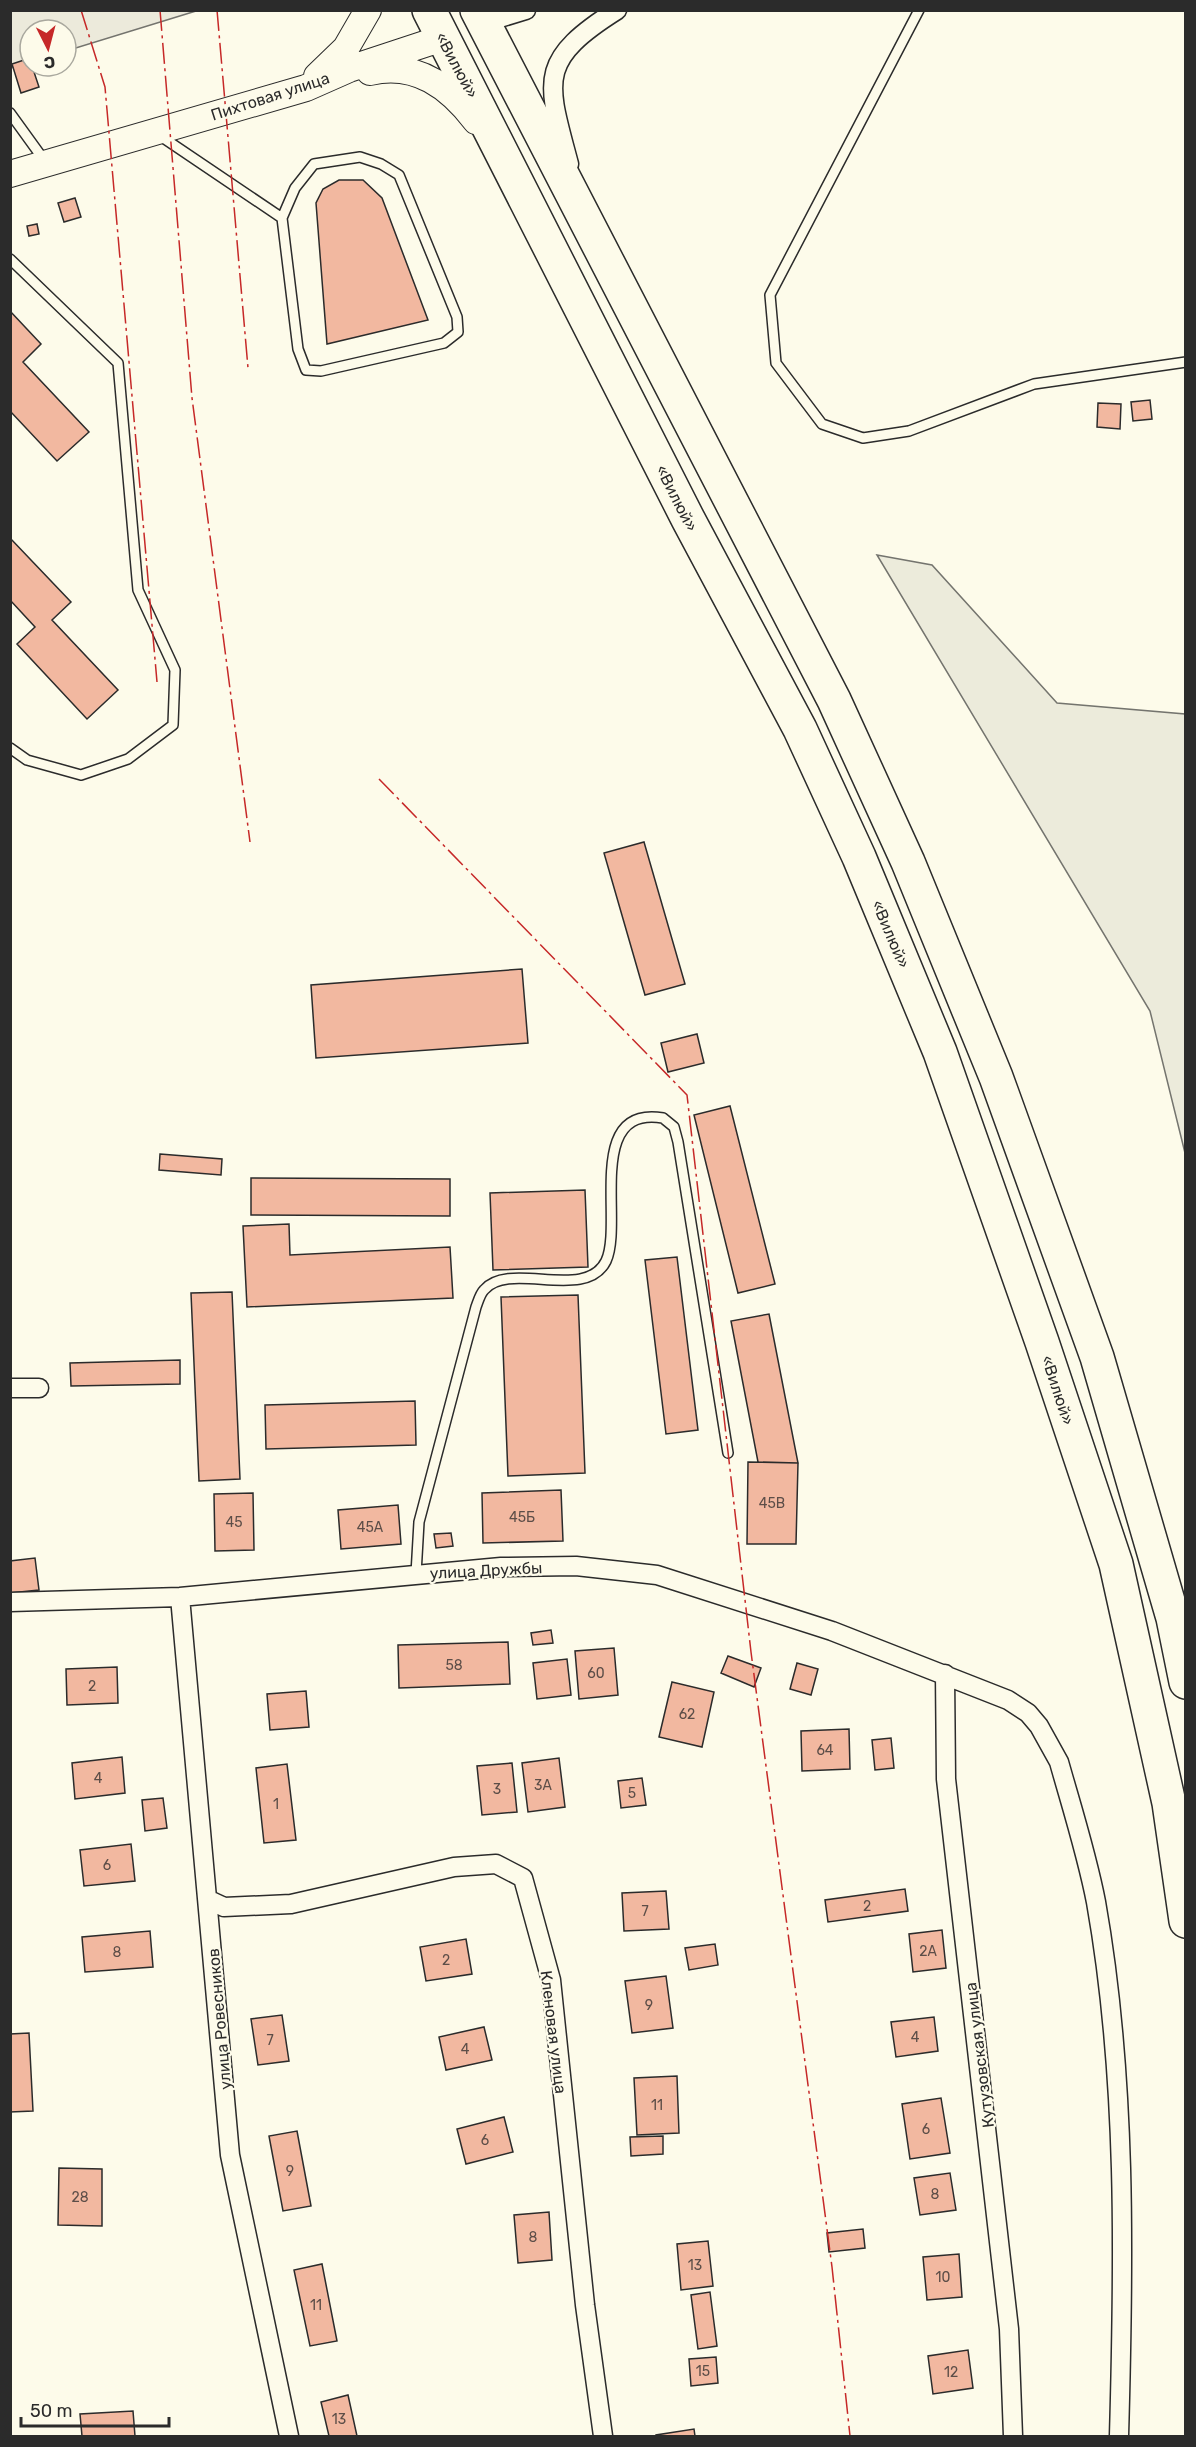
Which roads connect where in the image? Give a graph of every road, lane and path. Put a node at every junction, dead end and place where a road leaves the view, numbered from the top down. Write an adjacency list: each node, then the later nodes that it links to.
1 (368, 10): 7 (main road)
2 (526, 10): 5 (street, Пихтовая улица)
3 (617, 10): 13 (street)
4 (919, 10): 16 (lane)
5 (480, 17): 6 (highway, Пихтовая улица); 13 (highway)
6 (436, 24): 7 (main road, Пихтовая улица); 10 (highway, «Вилюй»)
7 (306, 88): 9 (main road, Пихтовая улица); 10 (main road)
8 (10, 113): 11 (lane)
9 (155, 132): 11 (main road, Пихтовая улица); 14 (lane)
10 (504, 157): 28 (highway, «Вилюй»)
11 (47, 165): 12 (main road, Пихтовая улица)
12 (10, 174)
13 (580, 207): 24 (highway)
14 (282, 218): 14 (lane)
15 (10, 259): 17 (lane)
16 (1185, 362)
17 (10, 748)
18 (39, 1388): 19 (street)
19 (10, 1389)
20 (728, 1453): 21 (lane)
21 (416, 1574): 22 (street, улица Дружбы); 25 (street, улица Дружбы)
22 (180, 1597): 23 (street, улица Дружбы); 27 (street, улица Ровесников)
23 (10, 1602)
24 (1179, 1623): 26 (highway)
25 (945, 1674): 31 (street, Кутузовская улица); 32 (street, улица Дружбы)
26 (1185, 1682)
27 (209, 1900): 29 (street, улица Ровесников); 30 (street, Кленовая улица)
28 (1185, 1921)
29 (289, 2436)
30 (603, 2436)
31 (1013, 2436)
32 (1119, 2436)

